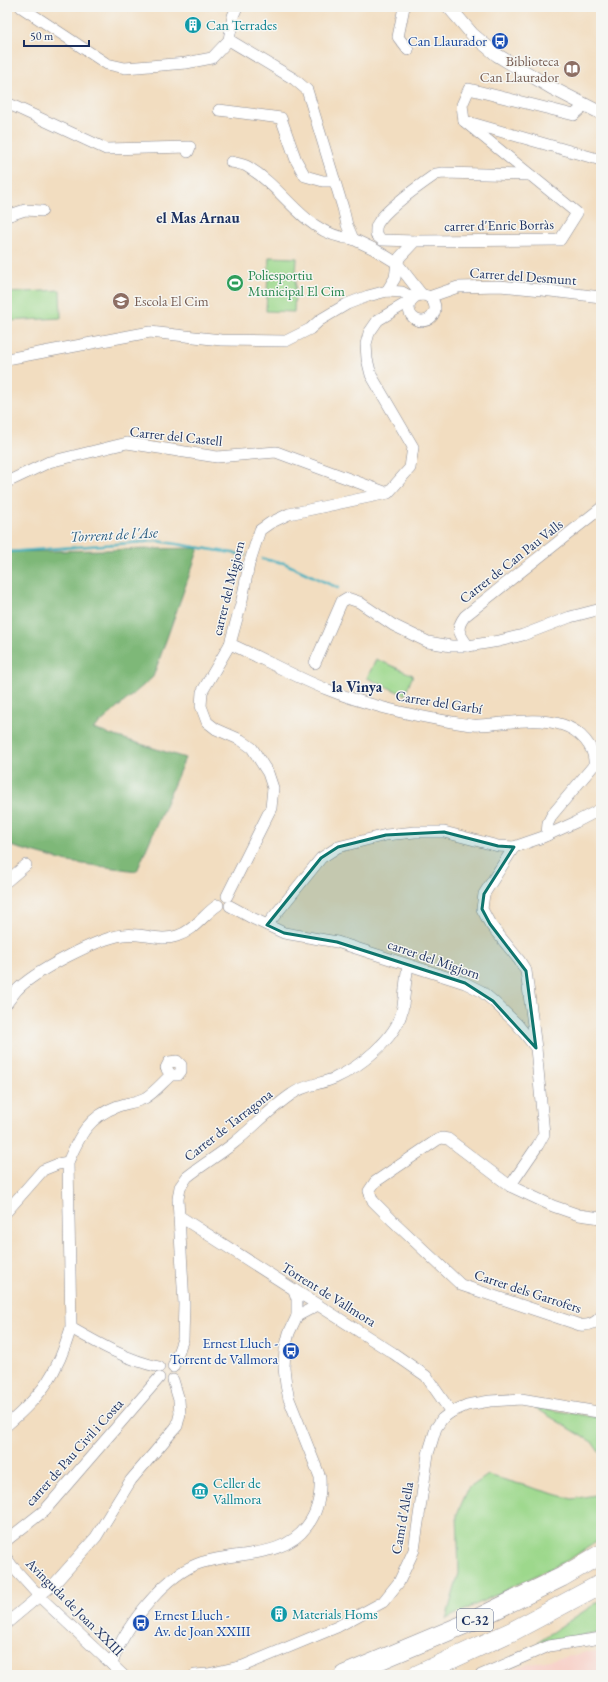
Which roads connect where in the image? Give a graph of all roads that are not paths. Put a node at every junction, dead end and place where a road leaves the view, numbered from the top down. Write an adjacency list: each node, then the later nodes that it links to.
1 (21, 7): 5 (street)
2 (237, 7): 5 (street)
3 (404, 7): 6 (street)
4 (449, 7): 8 (street)
5 (229, 40): 16 (street)
6 (408, 50)
7 (7, 103): 12 (street)
8 (585, 105): 10 (street); 11 (street)
9 (219, 110): 16 (street)
10 (601, 113)
11 (464, 121): 13 (street); 15 (street, carrer d'Enric Borràs)
12 (188, 152)
13 (601, 160)
14 (231, 162): 19 (street)
15 (530, 175): 20 (street); 20 (street, carrer d'Enric Borràs)
16 (335, 181): 19 (street)
17 (42, 211): 18 (street)
18 (7, 216)
19 (353, 239): 21 (street)
20 (415, 241): 21 (street)
21 (397, 263): 22 (street); 24 (street)
22 (392, 291): 24 (street); 25 (street); 28 (street)
23 (601, 297): 24 (street, Carrer del Desmunt)
24 (422, 299): 25 (street); 27 (street); 27 (street)
25 (398, 307): 26 (street)
26 (387, 315): 27 (street); 30 (street)
27 (411, 316)
28 (7, 359)
29 (7, 482): 30 (street, Carrer del Castell)
30 (388, 493): 33 (street, carrer del Migjorn)
31 (601, 508): 34 (street, Carrer de Can Pau Valls)
32 (601, 610): 34 (street)
33 (230, 644): 37 (street, Carrer del Garbí); 41 (street, carrer del Migjorn)
34 (468, 646): 35 (street)
35 (315, 663)
36 (601, 809): 37 (street)
37 (547, 835): 38 (street)
38 (514, 847): 42 (street); 45 (street)
39 (26, 865): 40 (street)
40 (7, 882)
41 (229, 901): 42 (street, carrer del Migjorn); 44 (street)
42 (267, 925): 43 (street, carrer del Migjorn)
43 (408, 966): 45 (street, carrer del Migjorn); 50 (street, Carrer de Tarragona)
44 (7, 1003)
45 (536, 1048): 48 (street)
46 (171, 1075): 47 (street)
47 (68, 1162): 49 (street); 56 (street)
48 (510, 1186): 51 (street, Carrer dels Garrofers); 55 (street, Carrer dels Garrofers)
49 (7, 1211)
50 (179, 1216): 52 (street, Torrent de Vallmora); 57 (street, Carrer de Tarragona)
51 (601, 1218)
52 (294, 1290): 53 (street, Torrent de Vallmora); 54 (street)
53 (318, 1305): 54 (street); 61 (street, Torrent de Vallmora)
54 (297, 1316): 71 (street)
55 (601, 1316)
56 (71, 1328): 58 (street); 62 (street)
57 (173, 1367): 58 (street); 59 (street)
58 (159, 1373): 59 (street); 63 (street, carrer de Pau Civil i Costa)
59 (173, 1380): 67 (street)
60 (601, 1411): 61 (street, Camí d'Alella)
61 (451, 1412): 73 (street, Camí d'Alella)
62 (7, 1425)
63 (7, 1540)
64 (601, 1554): 75 (highway, C-32)
65 (7, 1559): 67 (street, Avinguda de Joan XXIII)
66 (601, 1584): 76 (highway, C-32)
67 (40, 1597): 69 (street); 71 (street, Avinguda de Joan XXIII)
68 (437, 1621): 74 (highway)
69 (7, 1623)
70 (601, 1638): 77 (street)
71 (112, 1665): 72 (street, Avinguda de Joan XXIII)
72 (123, 1675)
73 (195, 1675)
74 (334, 1675)
75 (344, 1675)
76 (417, 1675)
77 (481, 1675)

